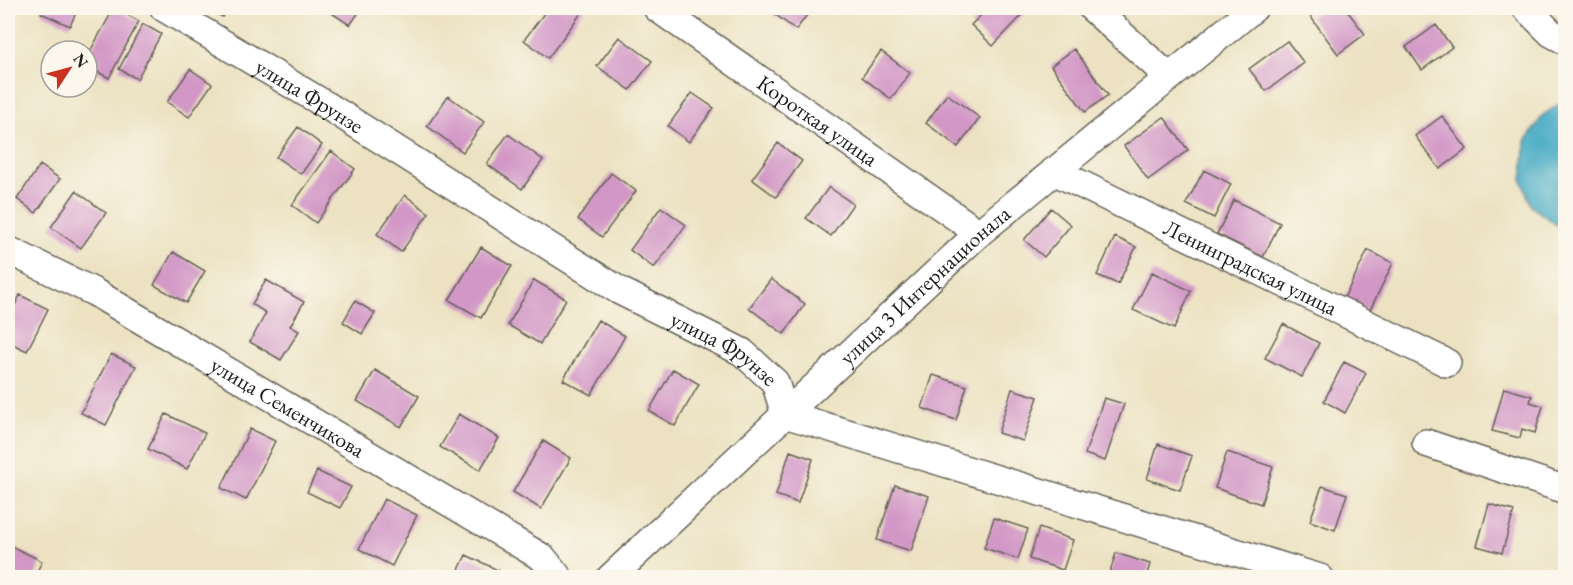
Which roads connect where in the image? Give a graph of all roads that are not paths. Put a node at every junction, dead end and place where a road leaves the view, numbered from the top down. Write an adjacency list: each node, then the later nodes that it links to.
1 (164, 8): 12 (street, улица Фрунзе)
2 (657, 8): 9 (street, Короткая улица)
3 (1092, 8): 7 (street)
4 (1254, 8): 7 (street, улица 3 Интернационала)
5 (1526, 8): 6 (street)
6 (1558, 37)
7 (1169, 77): 8 (street, улица 3 Интернационала)
8 (1054, 171): 9 (street, улица 3 Интернационала); 11 (street, Ленинградская улица)
9 (979, 233): 12 (street, улица 3 Интернационала)
10 (8, 250): 15 (street, улица Семенчикова)
11 (1447, 363)
12 (785, 414): 16 (street, улица 3 Интернационала); 17 (street, улица Фрунзе)
13 (1426, 444): 14 (street)
14 (1566, 490)
15 (559, 578)
16 (610, 578)
17 (1320, 578)

